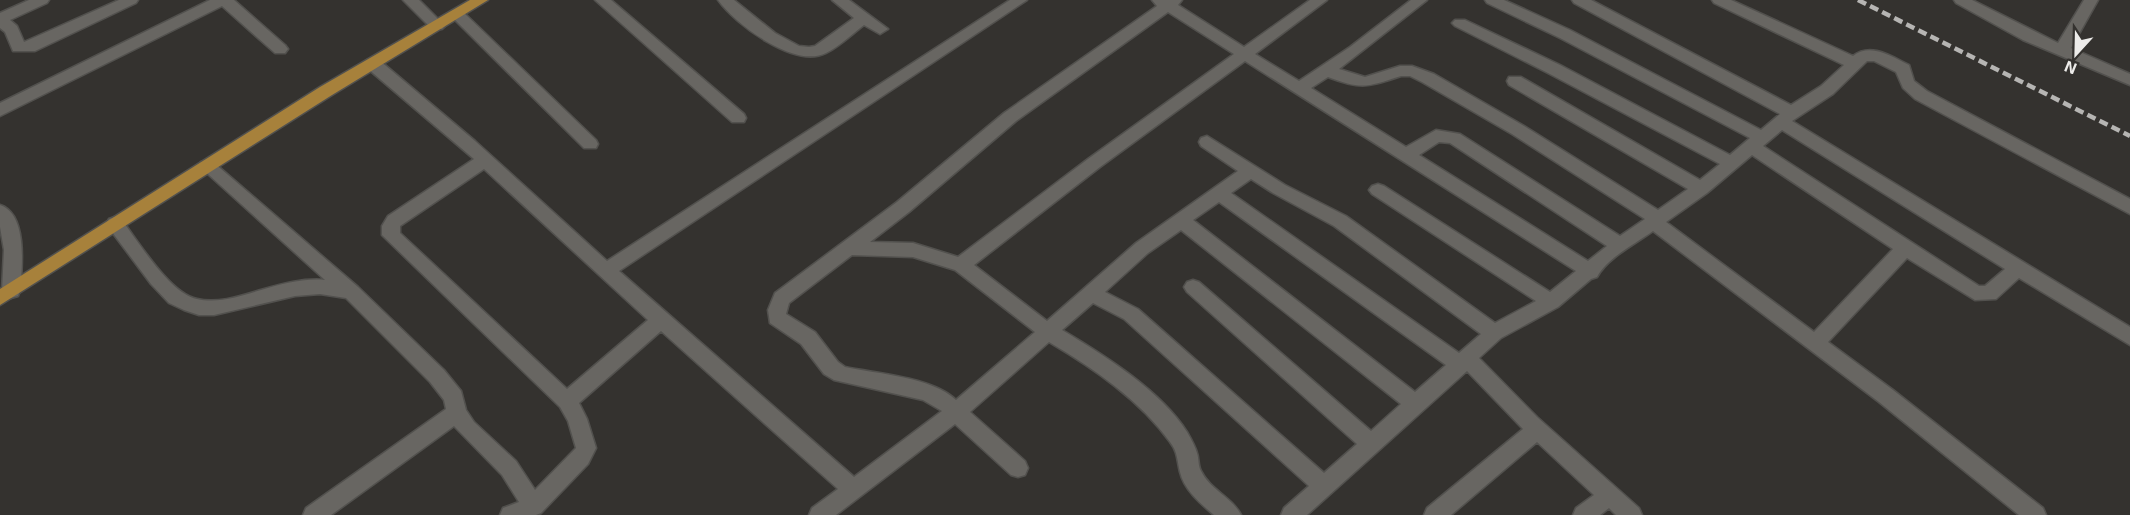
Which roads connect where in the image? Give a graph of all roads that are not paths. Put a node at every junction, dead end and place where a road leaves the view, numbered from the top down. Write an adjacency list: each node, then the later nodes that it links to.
1 (42, 0): 20 (street)
2 (131, 0): 20 (street)
3 (224, 0): 24 (street); 33 (street)
4 (410, 0): 22 (street)
5 (481, 0): 18 (main road)
6 (602, 0): 34 (street)
7 (725, 0): 19 (street)
8 (839, 0): 19 (street)
9 (1020, 0): 57 (street)
10 (1320, 0): 26 (street)
11 (1420, 0): 29 (street)
12 (1492, 0): 37 (street)
13 (1579, 0): 35 (street)
14 (1719, 0): 27 (street)
15 (1961, 0): 25 (street)
16 (2091, 0): 25 (street)
17 (1167, 2): 26 (street); 53 (street)
18 (458, 14): 22 (main road); 38 (street)
19 (864, 18): 23 (street)
20 (0, 20)
21 (1460, 23): 41 (street)
22 (437, 26): 28 (main road)
23 (880, 29)
24 (280, 50)
25 (2062, 50): 30 (street)
26 (1243, 55): 32 (street); 55 (street)
27 (1854, 63): 35 (street); 47 (street)
28 (373, 64): 40 (street); 42 (main road)
29 (1327, 70): 32 (street); 49 (street)
30 (2130, 80)
31 (1515, 81): 44 (street)
32 (1299, 89): 39 (street)
33 (0, 110)
34 (738, 118)
35 (1786, 118): 37 (street); 56 (street)
36 (1207, 142): 43 (street)
37 (1757, 142): 41 (street); 54 (street)
38 (590, 144)
39 (1405, 156): 52 (street); 58 (street)
40 (485, 160): 57 (street); 70 (street)
41 (1730, 162): 44 (street)
42 (207, 166): 51 (main road); 60 (street)
43 (1250, 171): 46 (street); 66 (street)
44 (1701, 189): 49 (street)
45 (1378, 190): 63 (street)
46 (1220, 194): 50 (street); 69 (street)
47 (2130, 207)
48 (0, 212): 62 (street)
49 (1655, 220): 52 (street); 68 (street)
50 (1182, 221): 61 (street); 71 (street)
51 (115, 224): 60 (street); 62 (main road)
52 (1620, 245): 58 (street)
53 (850, 248): 55 (street); 72 (street)
54 (1905, 248): 56 (street); 68 (street)
55 (961, 264): 65 (street)
56 (2018, 268): 67 (street)
57 (606, 271): 64 (street)
58 (1591, 272): 63 (street)
59 (1193, 287): 75 (street)
60 (351, 292): 73 (street)
61 (1090, 293): 65 (street); 77 (street)
62 (5, 295)
63 (1551, 302): 66 (street)
64 (661, 320): 70 (street); 78 (street)
65 (1047, 331): 72 (street); 84 (street)
66 (1494, 333): 69 (street)
67 (2130, 338)
68 (1815, 343): 89 (street)
69 (1464, 362): 71 (street); 74 (street)
70 (567, 401): 80 (street)
71 (1415, 404): 75 (street)
72 (957, 411): 76 (street); 78 (street)
73 (456, 413): 80 (street); 81 (street)
74 (1537, 429): 79 (street); 86 (street)
75 (1370, 442): 77 (street)
76 (1018, 468)
77 (1323, 486): 85 (street)
78 (854, 490): 83 (street)
79 (1610, 495): 87 (street); 88 (street)
80 (534, 506): 82 (street)
81 (314, 515)
82 (511, 515)
83 (820, 515)
84 (1230, 515)
85 (1292, 515)
86 (1435, 515)
87 (1584, 515)
88 (1631, 515)
89 (2035, 515)

